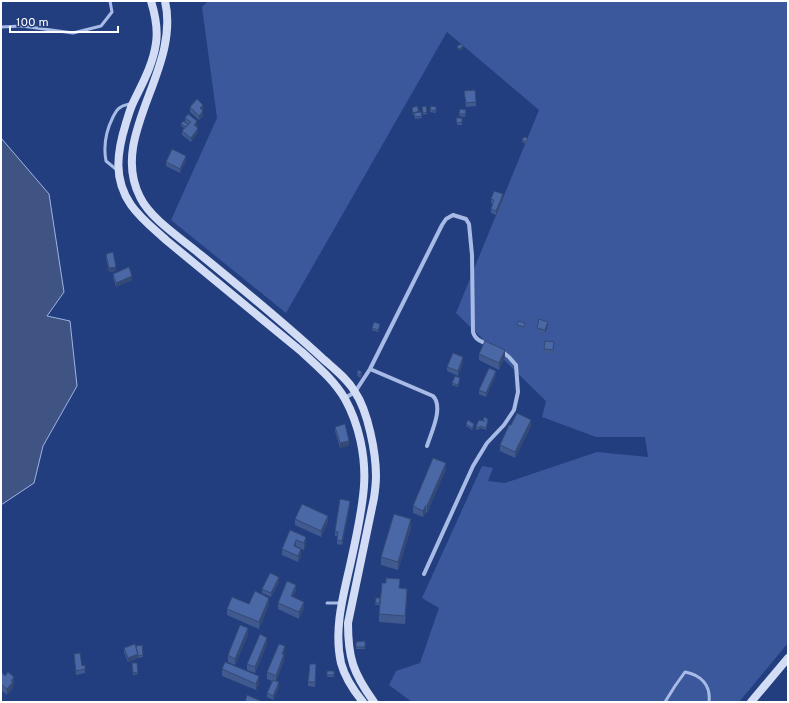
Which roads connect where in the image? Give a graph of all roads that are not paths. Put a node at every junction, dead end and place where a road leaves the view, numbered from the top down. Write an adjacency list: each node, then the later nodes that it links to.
1 (110, 1): 4 (lane)
2 (151, 1): 5 (main road)
3 (165, 1): 10 (main road)
4 (1, 27)
5 (132, 104): 6 (main road); 6 (lane)
6 (119, 171): 11 (main road)
7 (491, 346): 9 (street)
8 (498, 349): 13 (street)
9 (370, 369): 10 (street); 12 (street)
10 (356, 392): 11 (street); 16 (main road)
11 (345, 398): 15 (main road)
12 (427, 446)
13 (424, 574)
14 (327, 603): 15 (lane)
15 (341, 604): 16 (main road); 18 (main road)
16 (351, 606): 19 (main road)
17 (788, 658): 22 (main road)
18 (363, 702)
19 (374, 702)
20 (665, 702): 21 (lane)
21 (709, 702)
22 (751, 702)

